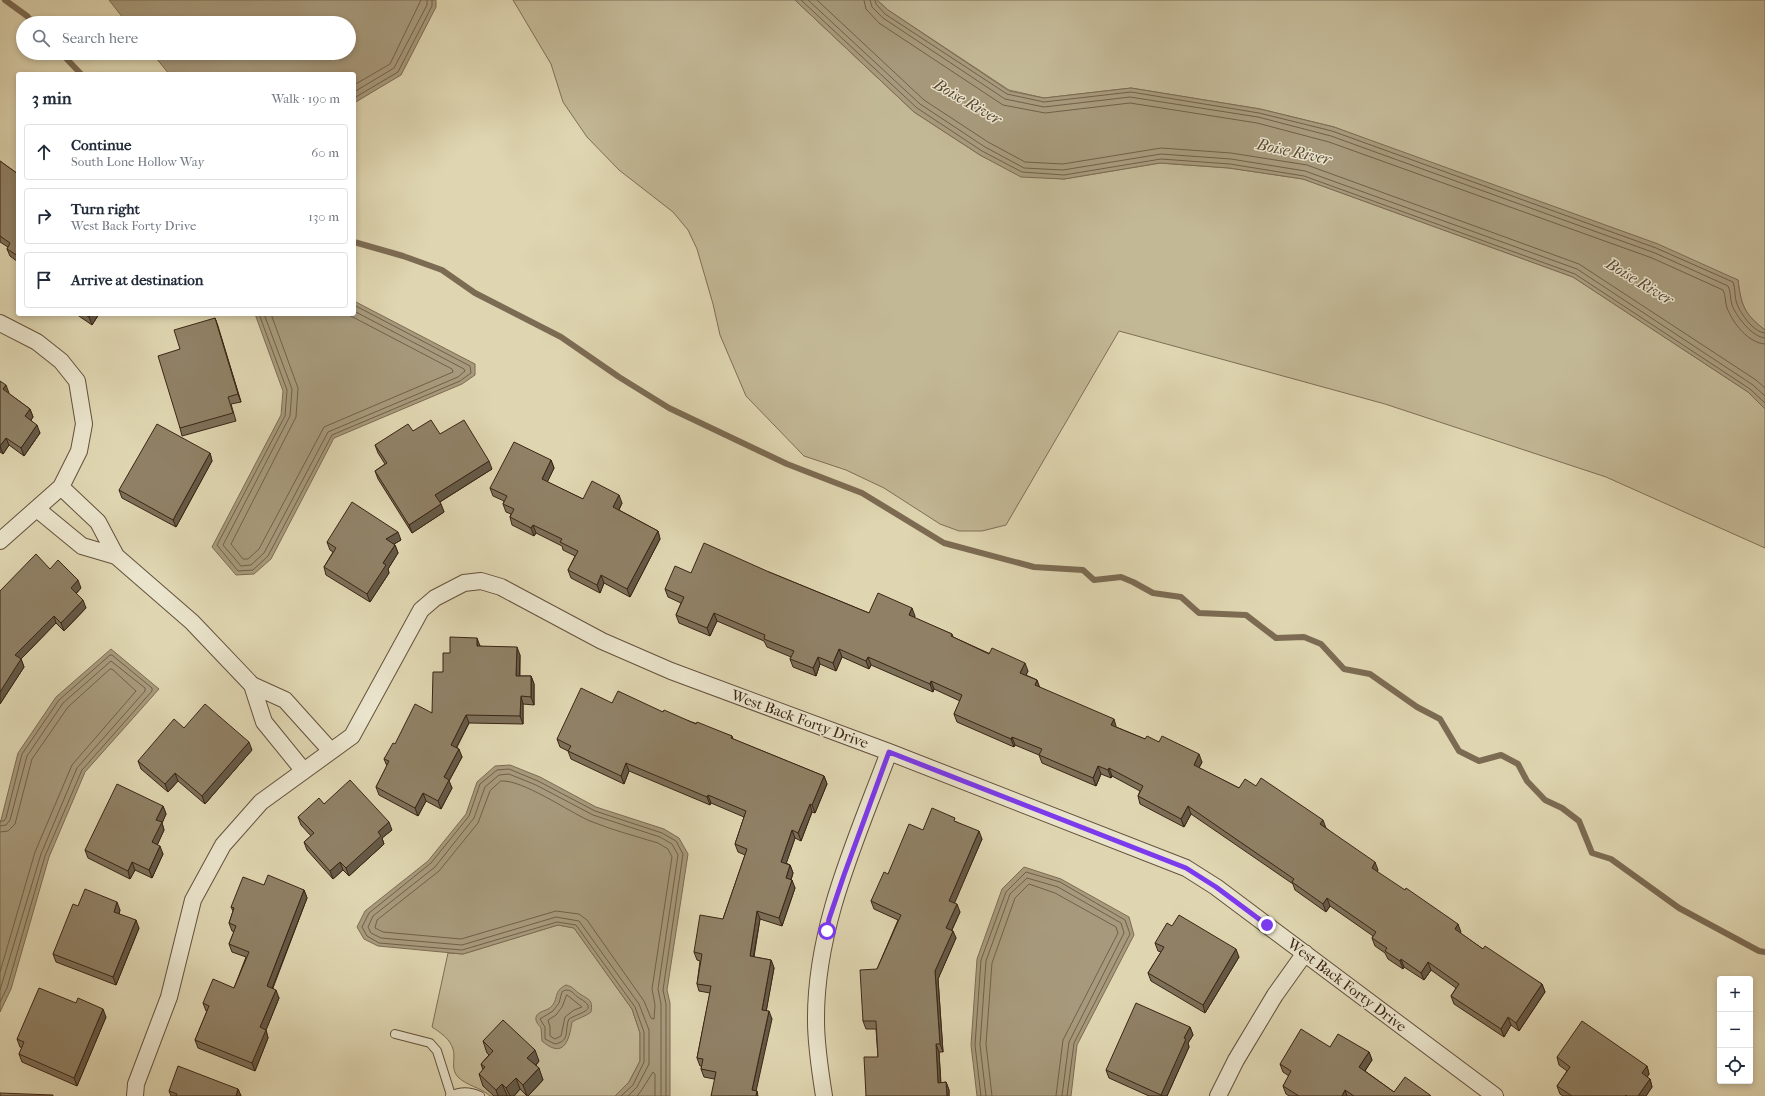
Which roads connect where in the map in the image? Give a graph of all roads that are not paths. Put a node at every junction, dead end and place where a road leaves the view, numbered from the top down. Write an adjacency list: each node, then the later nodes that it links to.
1 (0, 323): 2 (street)
2 (61, 486): 3 (street); 5 (street)
3 (37, 509): 4 (street); 5 (street)
4 (0, 541)
5 (116, 556): 6 (street)
6 (252, 684): 7 (street); 9 (street)
7 (331, 751): 8 (street, West Back Forty Drive); 9 (street)
8 (889, 752): 10 (street, West Back Forty Drive); 15 (street)
9 (303, 770): 12 (street)
10 (1305, 953): 16 (street); 17 (street, West Back Forty Drive)
11 (395, 1034): 13 (lane)
12 (135, 1096)
13 (450, 1096): 14 (lane)
14 (480, 1096)
15 (824, 1096)
16 (1218, 1096)
17 (1495, 1096)

